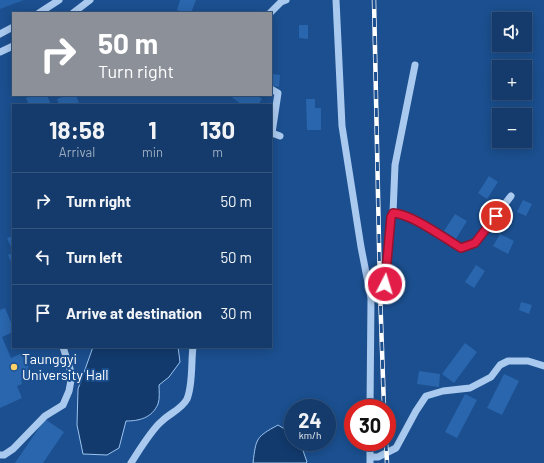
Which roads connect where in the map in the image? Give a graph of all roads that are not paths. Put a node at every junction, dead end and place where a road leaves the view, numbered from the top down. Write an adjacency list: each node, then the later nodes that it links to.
1 (59, 0): 5 (street)
2 (90, 0): 6 (street)
3 (286, 0): 7 (street)
4 (336, 0): 19 (street)
5 (41, 12)
6 (74, 12)
7 (271, 12)
8 (12, 28): 9 (street)
9 (0, 34)
10 (12, 46): 11 (street)
11 (0, 52)
12 (416, 65): 18 (street)
13 (272, 90): 14 (street)
14 (272, 133)
15 (272, 133): 16 (street)
16 (280, 136)
17 (511, 196): 18 (street)
18 (393, 213): 19 (street)
19 (371, 298): 23 (street)
20 (63, 348): 24 (street)
21 (193, 348): 26 (street)
22 (544, 366): 25 (street)
23 (370, 399)
24 (0, 455)
25 (370, 460)
26 (131, 463)

